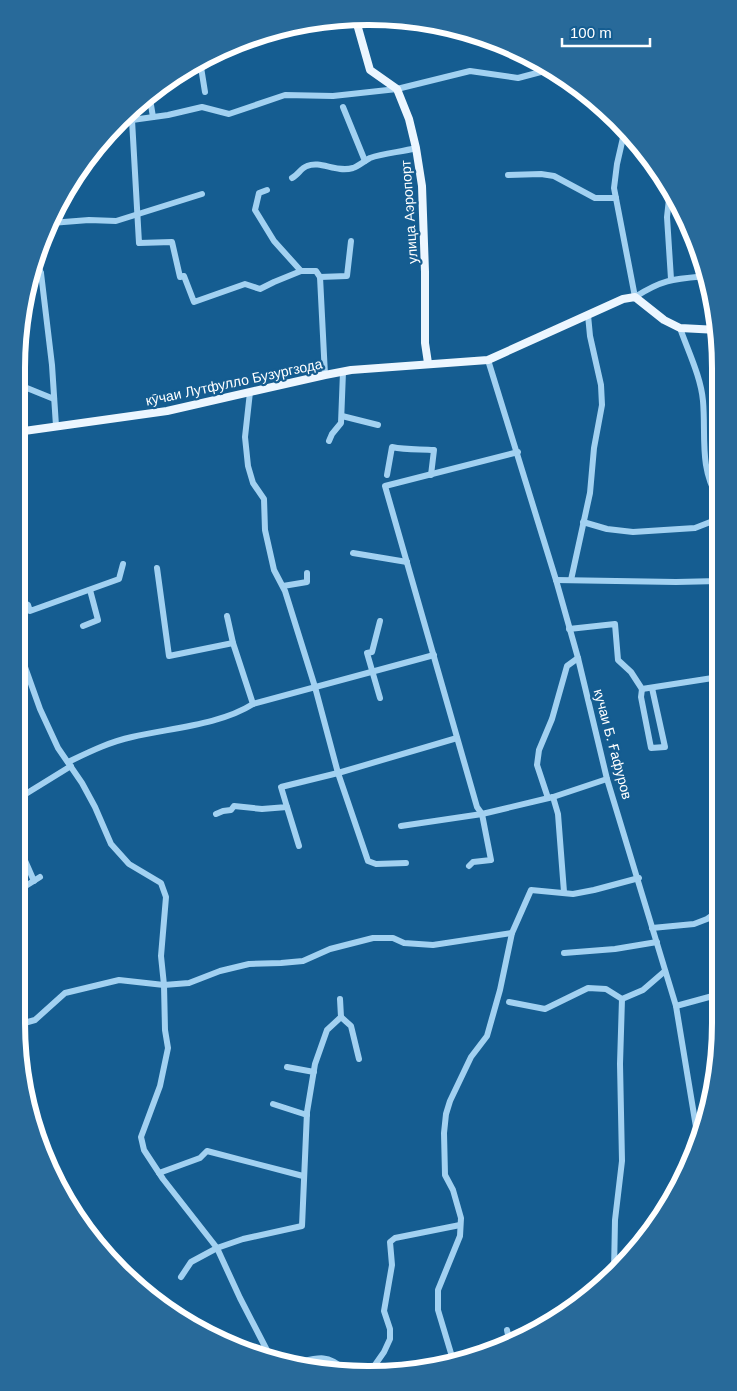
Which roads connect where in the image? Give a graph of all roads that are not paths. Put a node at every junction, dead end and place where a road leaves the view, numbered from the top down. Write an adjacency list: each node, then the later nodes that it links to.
1 (357, 25): 4 (main road)
2 (201, 69): 5 (street)
3 (541, 72): 4 (street)
4 (397, 89): 8 (street); 11 (main road, улица Аэропорт)
5 (205, 92)
6 (151, 103): 8 (street)
7 (343, 107): 12 (street)
8 (153, 117): 9 (street)
9 (132, 120): 19 (street)
10 (623, 138): 17 (street)
11 (416, 148): 12 (street); 33 (main road, улица Аэропорт)
12 (365, 161): 14 (street)
13 (508, 175): 17 (street)
14 (292, 178)
15 (267, 190): 23 (street)
16 (202, 194): 19 (street)
17 (616, 198): 28 (street)
18 (668, 201): 27 (street)
19 (138, 215): 20 (street); 23 (street)
20 (58, 222)
21 (352, 242): 25 (street)
22 (40, 270): 24 (street)
23 (301, 271): 25 (street)
24 (41, 273): 38 (street)
25 (320, 277): 35 (street)
26 (699, 277): 27 (street)
27 (671, 279): 28 (street)
28 (635, 297): 29 (main road); 30 (main road)
29 (588, 315): 32 (main road); 49 (street)
30 (680, 328): 31 (main road); 47 (street)
31 (710, 330)
32 (488, 360): 33 (main road, кӯчаи Лутфулло Бузургзода); 44 (street, кучаи Б. Ғафуров)
33 (428, 363): 34 (main road, кӯчаи Лутфулло Бузургзода)
34 (343, 372): 35 (main road, кӯчаи Лутфулло Бузургзода); 39 (street)
35 (325, 375): 37 (main road, кӯчаи Лутфулло Бузургзода)
36 (25, 387): 38 (street)
37 (250, 392): 41 (main road, кӯчаи Лутфулло Бузургзода); 58 (street)
38 (54, 399): 41 (street)
39 (342, 416): 40 (street); 43 (street)
40 (378, 425)
41 (56, 426): 42 (main road, кӯчаи Лутфулло Бузургзода)
42 (25, 431)
43 (329, 441)
44 (518, 452): 46 (street); 55 (street, кучаи Б. Ғафуров)
45 (387, 475): 46 (street)
46 (431, 475): 51 (street)
47 (712, 487)
48 (712, 521): 49 (street)
49 (583, 522): 56 (street)
50 (353, 553): 51 (street)
51 (407, 562): 66 (street)
52 (123, 564): 59 (street)
53 (157, 568): 65 (street)
54 (307, 574): 58 (street)
55 (556, 580): 56 (street); 64 (street, кучаи Б. Ғафуров)
56 (571, 580): 57 (street)
57 (712, 581)
58 (282, 586): 71 (street)
59 (90, 590): 60 (street); 63 (street)
60 (25, 603)
61 (227, 616): 65 (street)
62 (380, 621): 69 (street)
63 (83, 626)
64 (569, 628): 67 (street, кучаи Б. Ғафуров); 73 (street)
65 (233, 643): 75 (street)
66 (434, 655): 69 (street); 76 (street)
67 (578, 658): 79 (street, кучаи Б. Ғафуров); 81 (street)
68 (25, 667): 77 (street)
69 (372, 672): 71 (street); 74 (street)
70 (712, 678): 72 (street)
71 (315, 687): 75 (street); 78 (street)
72 (652, 688): 73 (street); 73 (street)
73 (642, 689)
74 (380, 698)
75 (253, 704): 77 (street)
76 (457, 738): 78 (street); 84 (street)
77 (69, 764): 80 (street); 99 (street)
78 (338, 773): 82 (street); 88 (street)
79 (607, 779): 81 (street); 90 (street, кучаи Б. Ғафуров)
80 (25, 794)
81 (550, 797): 84 (street); 92 (street)
82 (287, 807): 83 (street); 86 (street)
83 (216, 814)
84 (482, 814): 85 (street); 89 (street)
85 (401, 826)
86 (299, 846)
87 (25, 859): 91 (street)
88 (406, 863)
89 (469, 866)
90 (639, 878): 92 (street); 94 (street, кучаи Б. Ғафуров)
91 (25, 886)
92 (564, 892): 95 (street)
93 (712, 916): 94 (street)
94 (652, 928): 96 (street, кучаи Б. Ғафуров)
95 (512, 933): 99 (street); 115 (street)
96 (656, 942): 97 (street); 98 (street, кучаи Б. Ғафуров)
97 (564, 953)
98 (665, 971): 102 (street); 104 (street, кучаи Б. Ғафуров)
99 (164, 985): 106 (street); 113 (street)
100 (712, 996): 104 (street)
101 (340, 999): 105 (street)
102 (622, 999): 103 (street); 117 (street)
103 (508, 1002)
104 (676, 1006): 112 (street, кучаи Б. Ғафуров)
105 (341, 1017): 107 (street); 109 (street)
106 (25, 1023)
107 (359, 1059)
108 (287, 1067): 109 (street)
109 (314, 1072): 111 (street)
110 (273, 1104): 111 (street)
111 (307, 1115): 114 (street)
112 (696, 1125)
113 (159, 1173): 114 (street); 116 (street)
114 (303, 1176): 116 (street)
115 (460, 1225): 122 (street); 125 (street)
116 (217, 1248): 118 (street); 121 (street)
117 (614, 1262)
118 (181, 1277)
119 (507, 1330): 120 (street)
120 (508, 1336)
121 (268, 1351)
122 (452, 1355)
123 (310, 1360): 124 (street)
124 (339, 1364)
125 (374, 1366)

